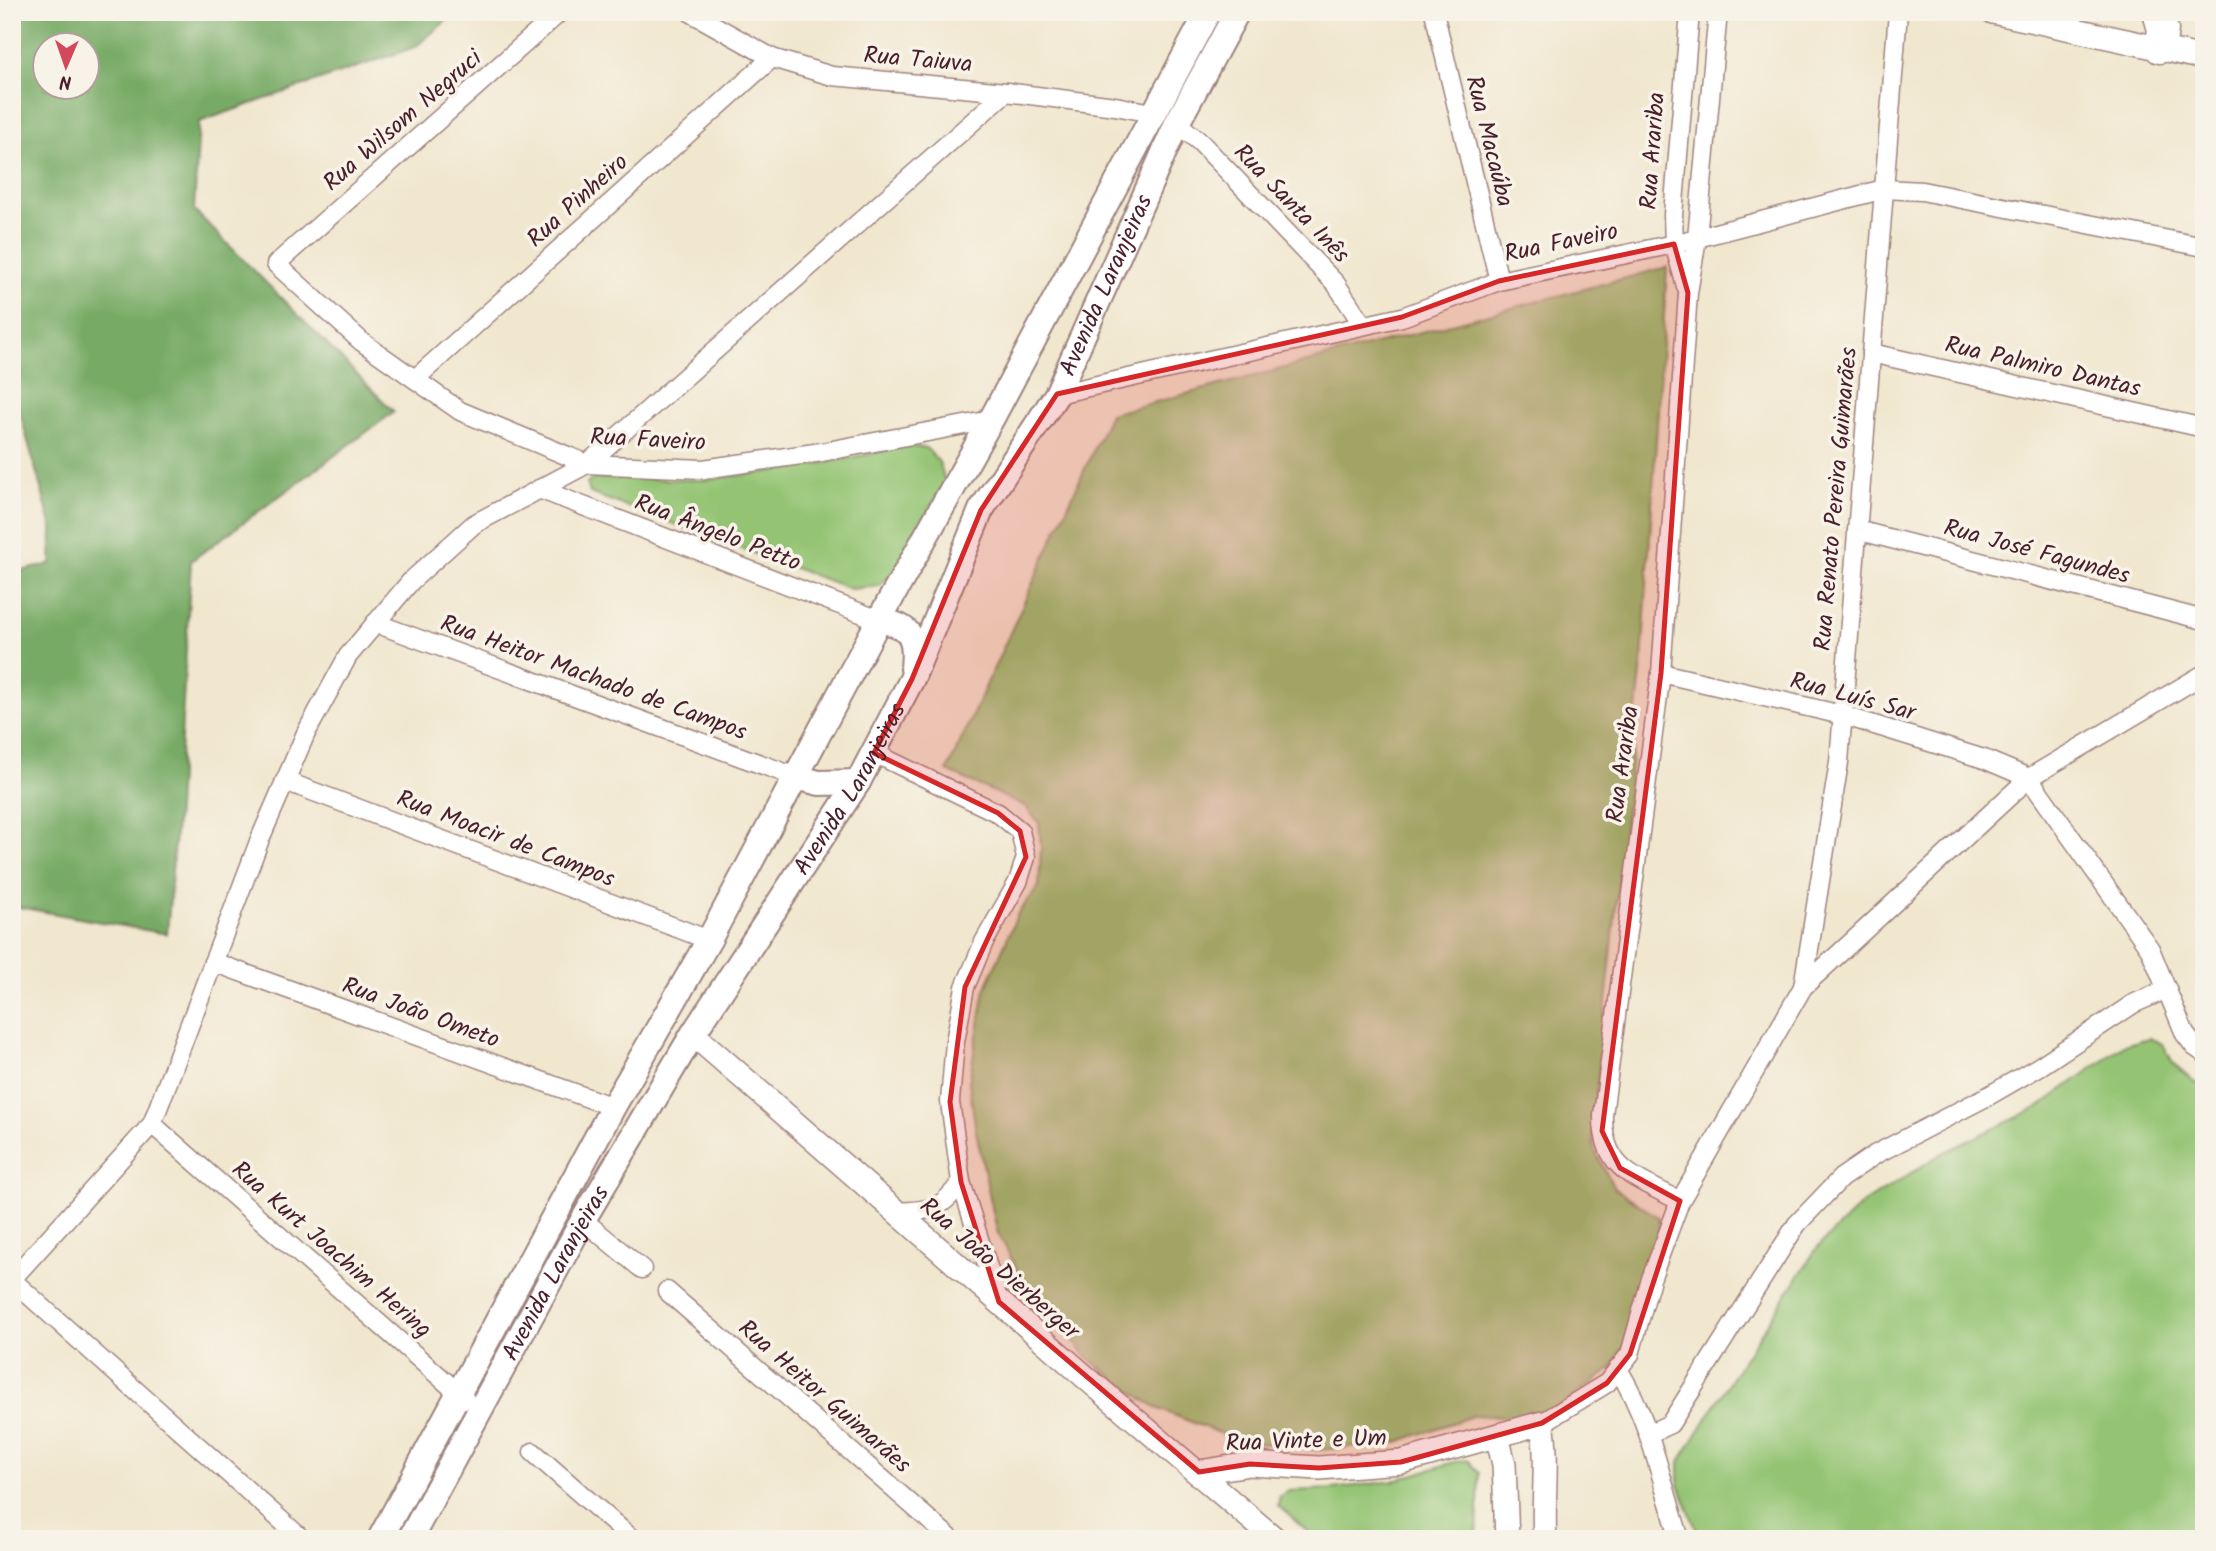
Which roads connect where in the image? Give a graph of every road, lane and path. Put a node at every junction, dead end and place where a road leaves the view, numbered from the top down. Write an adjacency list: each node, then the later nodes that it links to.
1 (561, 12): 20 (street, Rua Wilsom Negruci)
2 (690, 12): 11 (street, Rua Taiuva)
3 (1208, 12): 14 (main road, Avenida Laranjeiras)
4 (1237, 12): 15 (main road, Avenida Laranjeiras)
5 (1434, 12): 21 (street, Rua Macaúba)
6 (1690, 12): 18 (street, Rua Arariba)
7 (1718, 12): 17 (street, Rua Arariba)
8 (1898, 12): 16 (street, Rua Renato Pereira Guimarães)
9 (1993, 12): 10 (street)
10 (2166, 26): 12 (street)
11 (772, 58): 13 (street, Rua Taiuva); 25 (street, Rua Pinheiro)
12 (2204, 58)
13 (1006, 92): 14 (street, Rua Taiuva); 29 (street)
14 (1153, 113): 27 (main road, Avenida Laranjeiras)
15 (1177, 123): 23 (street, Rua Santa Inês); 26 (main road, Avenida Laranjeiras)
16 (1884, 189): 17 (street, Rua Faveiro); 19 (street, Rua Faveiro); 24 (street, Rua Renato Pereira Guimarães)
17 (1697, 238): 18 (street, Rua Faveiro); 22 (street, Rua Arariba)
18 (1674, 244): 21 (street, Rua Faveiro); 22 (street, Rua Arariba)
19 (2204, 247)
20 (276, 264): 25 (street, Rua Faveiro)
21 (1499, 281): 23 (street, Rua Faveiro)
22 (1689, 293): 35 (street, Rua Arariba)
23 (1363, 325): 26 (street, Rua Faveiro)
24 (1871, 353): 28 (street, Rua Palmiro Dantas); 31 (street, Rua Renato Pereira Guimarães)
25 (415, 379): 29 (street, Rua Faveiro)
26 (1057, 394): 37 (main road, Avenida Laranjeiras)
27 (991, 420): 29 (street, Rua Faveiro); 32 (main road, Avenida Laranjeiras)
28 (2204, 428)
29 (587, 464): 30 (street)
30 (539, 489): 32 (street, Rua Ângelo Petto); 34 (street)
31 (1857, 530): 33 (street, Rua José Fagundes); 38 (street, Rua Renato Pereira Guimarães)
32 (879, 620): 37 (main road); 40 (main road, Avenida Laranjeiras)
33 (2204, 620)
34 (376, 624): 40 (street, Rua Heitor Machado de Campos); 42 (street)
35 (1661, 673): 38 (street, Rua Luís Sar); 53 (street, Rua Arariba)
36 (2204, 674): 41 (street)
37 (912, 679): 39 (main road, Avenida Laranjeiras)
38 (1842, 715): 41 (street, Rua Luís Sar); 46 (street, Rua Renato Pereira Guimarães)
39 (874, 753): 43 (main road, Avenida Laranjeiras); 52 (street)
40 (796, 777): 43 (main road); 44 (main road, Avenida Laranjeiras)
41 (2029, 778): 46 (street); 47 (street)
42 (285, 781): 44 (street, Rua Moacir de Campos); 45 (street)
43 (858, 782): 48 (main road, Avenida Laranjeiras)
44 (709, 940): 50 (main road, Avenida Laranjeiras)
45 (213, 962): 50 (street, Rua João Ometo); 51 (street)
46 (1803, 986): 53 (street)
47 (2167, 989): 49 (street); 64 (street)
48 (693, 1034): 54 (street, Rua João Dierberger); 55 (main road, Avenida Laranjeiras)
49 (2204, 1053)
50 (613, 1107): 61 (main road, Avenida Laranjeiras)
51 (152, 1124): 57 (street); 61 (street, Rua Kurt Joachim Hering)
52 (961, 1182): 54 (street); 59 (street)
53 (1680, 1201): 60 (street)
54 (896, 1212): 59 (street, Rua João Dierberger)
55 (583, 1220): 56 (street); 62 (main road, Avenida Laranjeiras)
56 (642, 1269)
57 (12, 1280): 68 (street)
58 (667, 1291): 72 (street, Rua Heitor Guimarães)
59 (999, 1302): 67 (street, Rua João Dierberger)
60 (1618, 1368): 63 (street); 64 (street)
61 (459, 1393): 62 (street, Rua Kurt Joachim Hering); 69 (main road, Avenida Laranjeiras)
62 (480, 1412): 70 (main road, Avenida Laranjeiras)
63 (1542, 1423): 65 (street, Rua Vinte e Um); 75 (street)
64 (1650, 1433): 76 (street)
65 (1497, 1436): 67 (street, Rua Vinte e Um); 74 (street)
66 (533, 1452): 71 (street)
67 (1199, 1472): 73 (street, Rua João Dierberger)
68 (302, 1539)
69 (380, 1539)
70 (410, 1539)
71 (632, 1539)
72 (951, 1539)
73 (1275, 1539)
74 (1507, 1539)
75 (1545, 1539)
76 (1680, 1539)

